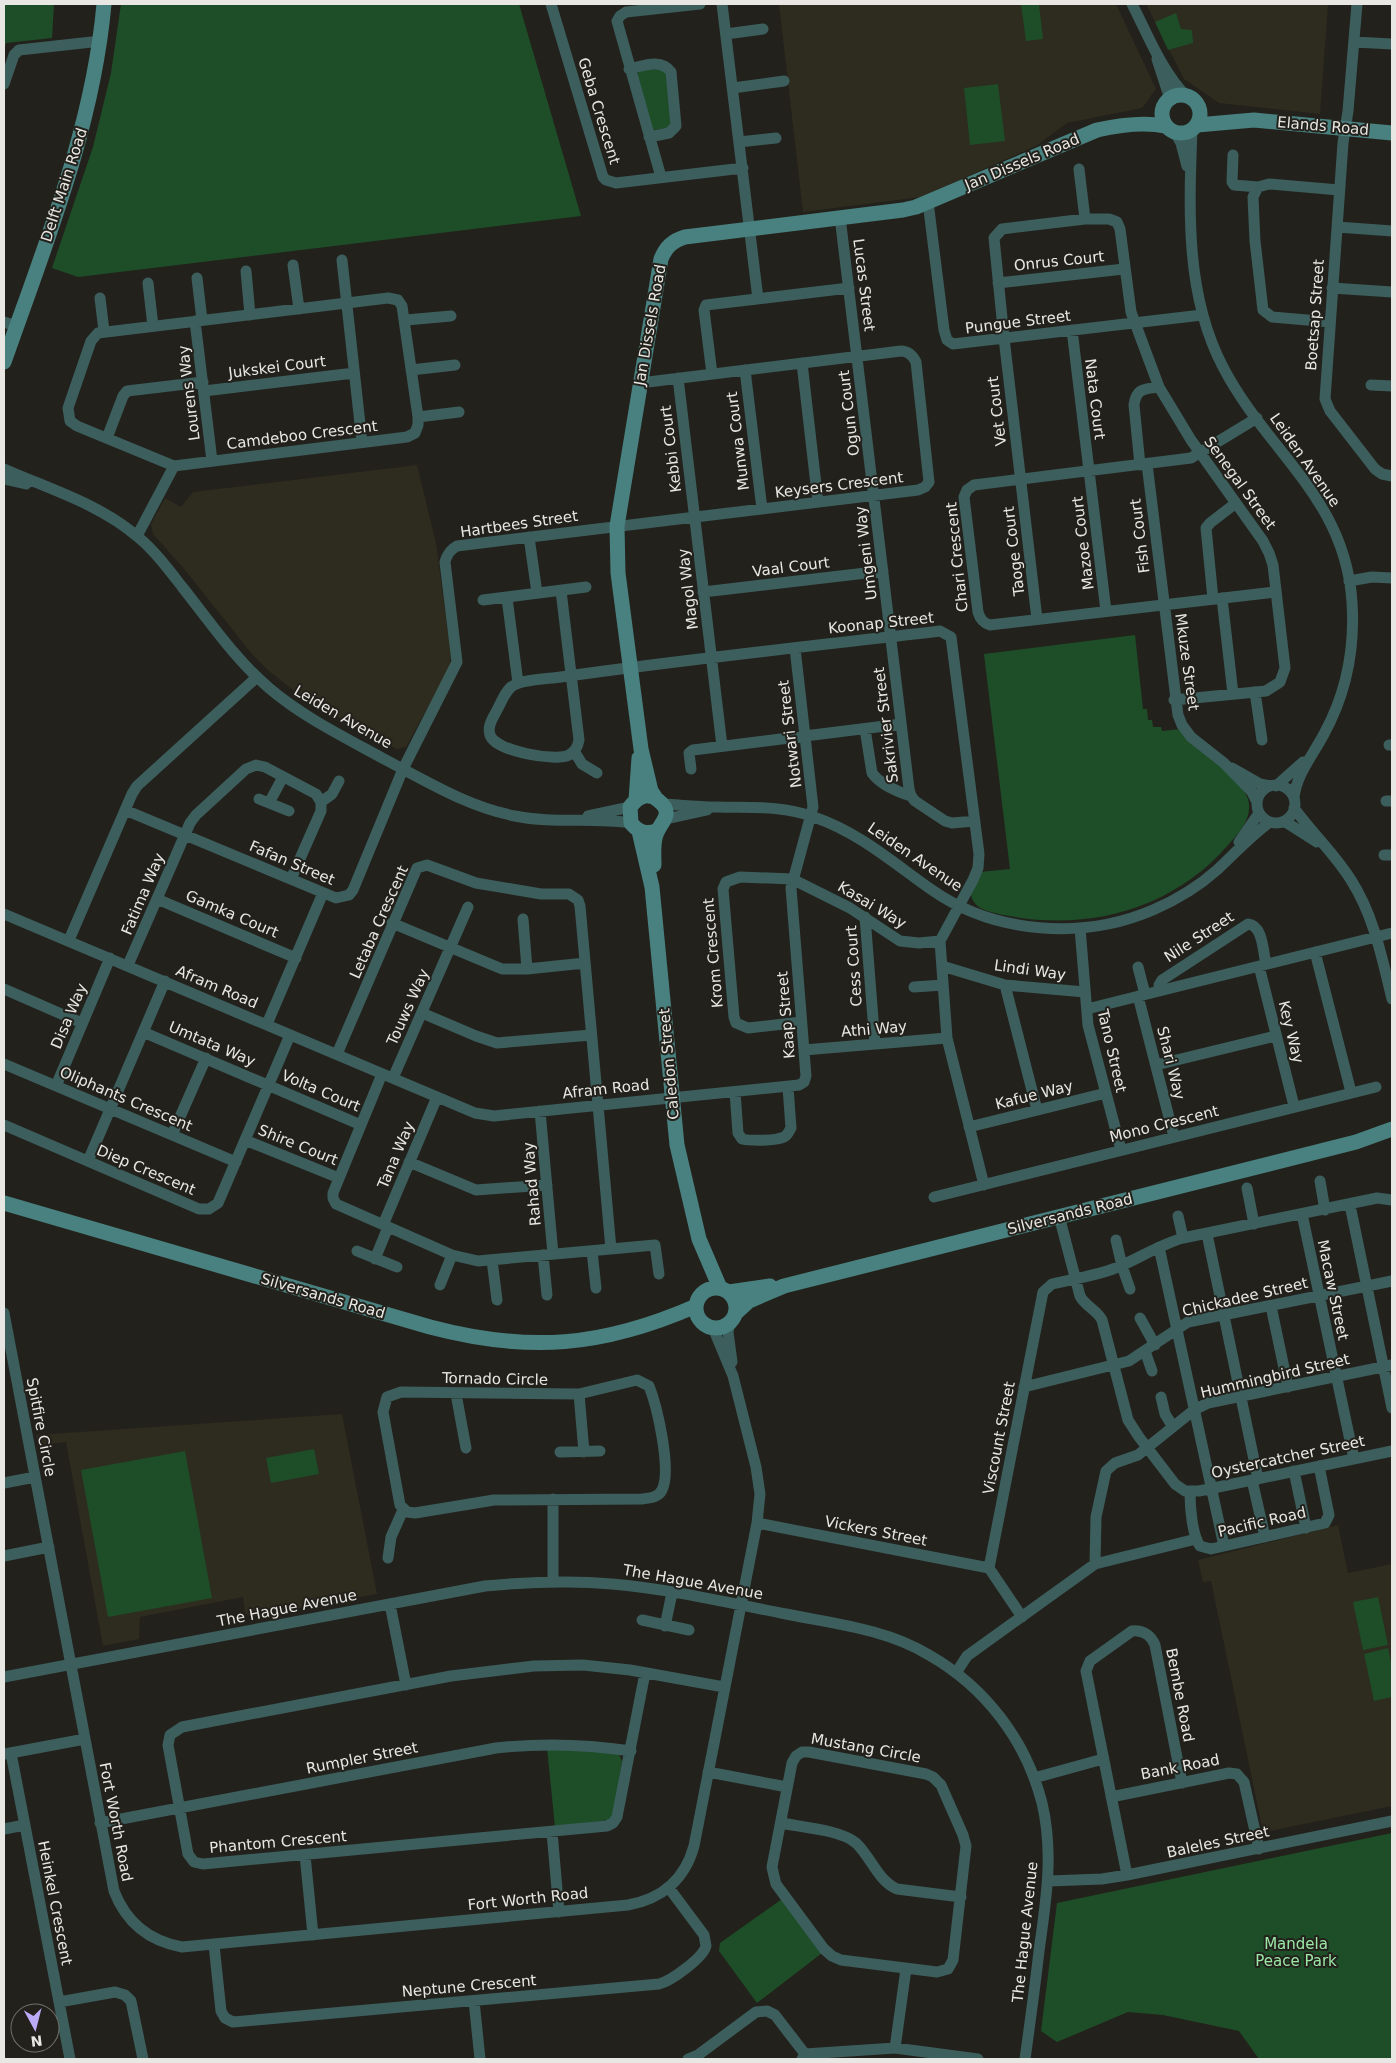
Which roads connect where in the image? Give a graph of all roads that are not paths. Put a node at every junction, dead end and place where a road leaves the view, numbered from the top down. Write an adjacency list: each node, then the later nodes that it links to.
1 (104, 4): 9 (street, Delft Main Road)
2 (551, 4): 31 (street, Geba Crescent)
3 (700, 4): 13 (street)
4 (722, 4): 8 (street)
5 (1132, 4): 12 (street)
6 (1358, 4): 10 (street, Boetsap Street)
7 (763, 29): 8 (street)
8 (726, 34): 16 (street)
9 (101, 41): 15 (street); 62 (street, Delft Main Road)
10 (1354, 42): 11 (street); 23 (street, Boetsap Street)
11 (1392, 44)
12 (1155, 50): 17 (street); 18 (street)
13 (629, 69): 25 (street); 25 (street)
14 (784, 82): 16 (street)
15 (4, 84)
16 (732, 88): 27 (street)
17 (1192, 100): 18 (street); 19 (street, Elands Road); 21 (street)
18 (1166, 104): 20 (street, Jan Dissels Road); 22 (street)
19 (1254, 120): 21 (street, Elands Road); 23 (street, Elands Road)
20 (1113, 126): 22 (street, Jan Dissels Road); 35 (street, Jan Dissels Road)
21 (1194, 127): 22 (street); 33 (street, Leiden Avenue)
22 (1171, 129): 33 (street, Leiden Avenue)
23 (1345, 129): 24 (street, Elands Road); 34 (street, Boetsap Street)
24 (1392, 133)
25 (649, 137): 31 (street)
26 (776, 138): 27 (street)
27 (739, 142): 29 (street)
28 (1233, 155): 32 (street)
29 (742, 168): 31 (street, Geba Crescent); 39 (street)
30 (1079, 169): 37 (street)
31 (661, 177)
32 (1258, 187): 34 (street); 60 (street)
33 (1190, 190): 55 (street, Leiden Avenue)
34 (1339, 190): 38 (street, Boetsap Street)
35 (928, 202): 36 (street, Jan Dissels Road); 66 (street, Pungue Street)
36 (840, 218): 39 (street, Jan Dissels Road); 48 (street, Lucas Street)
37 (1085, 220): 43 (street, Senegal Street); 47 (street, Vet Court)
38 (1337, 227): 40 (street); 49 (street, Boetsap Street)
39 (750, 228): 52 (street); 76 (street, Jan Dissels Road)
40 (1392, 231)
41 (342, 260): 53 (street)
42 (293, 265): 54 (street)
43 (1124, 269): 47 (street, Onrus Court); 61 (street, Senegal Street)
44 (246, 271): 56 (street)
45 (197, 278): 58 (street)
46 (148, 283): 63 (street)
47 (998, 283): 66 (street, Vet Court)
48 (849, 288): 52 (street); 67 (street, Lucas Street)
49 (1332, 288): 50 (street); 60 (street, Boetsap Street)
50 (1392, 292)
51 (100, 298): 65 (street)
52 (758, 299): 74 (street)
53 (345, 304): 54 (street); 59 (street); 73 (street)
54 (299, 309): 56 (street)
55 (1202, 315): 61 (street, Pungue Street); 83 (street, Leiden Avenue)
56 (250, 316): 58 (street)
57 (451, 316): 59 (street)
58 (198, 320): 63 (street); 79 (street, Lourens Way)
59 (406, 320): 71 (street)
60 (1330, 322): 92 (street, Boetsap Street)
61 (1134, 323): 64 (street, Pungue Street); 80 (street, Senegal Street)
62 (10, 324): 68 (street, Delft Main Road)
63 (153, 326): 65 (street)
64 (1072, 330): 66 (street, Pungue Street); 91 (street, Nata Court)
65 (104, 331): 84 (street)
66 (1004, 338): 94 (street, Vet Court)
67 (857, 357): 69 (street, Keysers Crescent); 96 (street, Ogun Court); 96 (street, Keysers Crescent)
68 (4, 362)
69 (802, 363): 72 (street, Keysers Crescent); 97 (street)
70 (455, 365): 71 (street)
71 (412, 370): 82 (street)
72 (745, 370): 74 (street, Keysers Crescent); 99 (street, Munwa Court)
73 (354, 373): 79 (street, Jukskei Court); 85 (street)
74 (712, 374): 75 (street, Keysers Crescent)
75 (678, 378): 76 (street, Keysers Crescent); 100 (street, Kebbi Court)
76 (640, 383): 101 (street, Jan Dissels Road)
77 (1371, 385): 78 (street)
78 (1392, 386)
79 (204, 387): 84 (street, Jukskei Court); 87 (street, Lourens Way)
80 (1159, 387): 86 (street, Senegal Street); 88 (street, Fish Court)
81 (459, 412): 82 (street)
82 (418, 417): 85 (street, Camdeboo Crescent)
83 (1257, 418): 86 (street, Chari Crescent); 106 (street, Leiden Avenue)
84 (107, 438): 89 (street)
85 (362, 442): 87 (street, Camdeboo Crescent)
86 (1201, 454): 88 (street, Chari Crescent); 98 (street, Senegal Street)
87 (212, 461): 89 (street, Camdeboo Crescent)
88 (1144, 465): 91 (street, Chari Crescent); 115 (street, Fish Court)
89 (174, 466): 102 (street)
90 (4, 469): 95 (street, Leiden Avenue)
91 (1089, 471): 94 (street, Chari Crescent); 116 (street, Mazoe Court)
92 (1392, 476)
93 (4, 479): 95 (street, Leiden Avenue)
94 (1020, 480): 117 (street, Taoge Court); 117 (street, Chari Crescent)
95 (52, 490): 102 (street, Leiden Avenue)
96 (874, 496): 97 (street, Keysers Crescent); 104 (street, Umgeni Way)
97 (818, 502): 99 (street, Keysers Crescent)
98 (1236, 503): 110 (street, Senegal Street); 113 (street)
99 (762, 509): 100 (street, Keysers Crescent)
100 (694, 517): 101 (street, Keysers Crescent); 109 (street, Magol Way)
101 (617, 526): 103 (street, Hartbees Street); 121 (street, Jan Dissels Road)
102 (137, 536): 123 (street, Leiden Avenue)
103 (529, 537): 111 (street); 138 (street, Hartbees Street)
104 (883, 571): 109 (street, Vaal Court); 118 (street, Umgeni Way)
105 (1392, 578): 106 (street)
106 (1349, 581): 134 (street, Leiden Avenue)
107 (586, 588): 108 (street)
108 (561, 591): 111 (street); 122 (street)
109 (703, 592): 120 (street, Magol Way)
110 (1275, 592): 113 (street, Chari Crescent); 125 (street, Senegal Street)
111 (537, 593): 112 (street)
112 (507, 598): 114 (street); 124 (street)
113 (1218, 599): 115 (street, Chari Crescent); 126 (street)
114 (483, 600)
115 (1163, 605): 116 (street, Chari Crescent); 127 (street, Mkuze Street)
116 (1106, 611): 117 (street, Chari Crescent)
117 (1037, 619)
118 (891, 637): 119 (street, Koonap Street); 128 (street, Sakrivier Street); 153 (street, Koonap Street)
119 (795, 648): 120 (street, Koonap Street); 130 (street, Notwari Street)
120 (711, 658): 121 (street, Koonap Street); 132 (street, Magol Way)
121 (630, 668): 122 (street, Koonap Street); 133 (street, Jan Dissels Road)
122 (571, 676): 124 (street); 135 (street)
123 (257, 677): 138 (street, Leiden Avenue); 148 (street)
124 (518, 683): 135 (street)
125 (1255, 692): 126 (street, Senegal Street); 131 (street)
126 (1233, 694): 127 (street, Senegal Street)
127 (1174, 700): 136 (street, Mkuze Street)
128 (901, 724): 129 (street); 143 (street, Sakrivier Street)
129 (865, 729): 130 (street); 143 (street)
130 (805, 736): 132 (street); 151 (street, Notwari Street)
131 (1262, 740)
132 (722, 746): 137 (street)
133 (641, 749): 146 (street, Jan Dissels Road); 150 (street, Jan Dissels Road)
134 (1314, 751): 142 (street, Leiden Avenue); 145 (street, Leiden Avenue)
135 (574, 752): 139 (street)
136 (1224, 763): 142 (street, Mkuze Street); 147 (street, Mkuze Street)
137 (691, 768)
138 (403, 769): 152 (street, Leiden Avenue); 163 (street, Fafan Street)
139 (597, 773)
140 (282, 777): 144 (street, Fatima Way); 149 (street); 157 (street, Fatima Way)
141 (339, 781): 144 (street)
142 (1273, 786): 145 (street); 147 (street)
143 (911, 796): 153 (street, Sakrivier Street)
144 (321, 802): 161 (street)
145 (1294, 803): 154 (street); 158 (street)
146 (633, 804): 150 (street); 152 (street, Leiden Avenue); 156 (street, Jan Dissels Road)
147 (1258, 807): 155 (street); 159 (street, Leiden Avenue)
148 (125, 810): 157 (street, Fafan Street); 174 (street)
149 (288, 811)
150 (661, 813): 151 (street, Leiden Avenue); 156 (street); 162 (street, Caledon Street)
151 (812, 816): 160 (street, Kaap Street); 165 (street, Leiden Avenue)
152 (572, 820): 156 (street, Leiden Avenue)
153 (975, 821): 165 (street, Koonap Street)
154 (1284, 821): 155 (street); 158 (street)
155 (1270, 822): 159 (street, Leiden Avenue)
156 (635, 827): 162 (street, Caledon Street)
157 (184, 834): 161 (street, Fafan Street); 164 (street, Fatima Way)
158 (1325, 847): 173 (street)
159 (1229, 858): 171 (street, Leiden Avenue)
160 (792, 878): 168 (street, Kasai Way); 197 (street, Kaap Street); 197 (street, Krom Crescent)
161 (291, 879): 163 (street, Fafan Street)
162 (652, 887): 220 (street, Caledon Street)
163 (324, 893): 179 (street)
164 (156, 899): 179 (street, Gamka Court); 182 (street, Fatima Way)
165 (960, 905): 171 (street, Leiden Avenue); 175 (street)
166 (468, 907): 176 (street, Touws Way)
167 (4, 914): 174 (street)
168 (865, 917): 175 (street, Kasai Way); 205 (street, Cess Court)
169 (523, 919): 185 (street)
170 (392, 923): 176 (street); 180 (street, Letaba Crescent); 207 (street, Letaba Crescent)
171 (1080, 928): 192 (street, Tano Street)
172 (1392, 933): 173 (street, Nile Street)
173 (1376, 936): 177 (street, Nile Street); 194 (street)
174 (69, 940): 178 (street, Afram Road)
175 (940, 941): 183 (street)
176 (450, 948): 185 (street); 196 (street, Touws Way)
177 (1315, 952): 181 (street, Nile Street); 217 (street)
178 (110, 958): 182 (street, Afram Road); 198 (street, Disa Way)
179 (296, 958): 199 (street)
180 (585, 963): 185 (street); 202 (street, Letaba Crescent)
181 (1262, 965): 191 (street, Nile Street); 191 (street, Nile Street); 203 (street, Key Way)
182 (128, 966): 186 (street, Afram Road)
183 (942, 966): 187 (street); 188 (street, Lindi Way)
184 (1138, 967): 193 (street)
185 (527, 969)
186 (165, 981): 199 (street, Afram Road); 200 (street)
187 (943, 985): 189 (street); 204 (street)
188 (1006, 985): 192 (street, Lindi Way); 224 (street)
189 (914, 987)
190 (4, 989): 198 (street)
191 (1159, 991): 193 (street, Nile Street)
192 (1085, 992): 195 (street, Tano Street)
193 (1142, 995): 195 (street, Nile Street); 210 (street, Shari Way)
194 (1392, 999)
195 (1087, 1009): 218 (street, Tano Street)
196 (422, 1013): 202 (street); 211 (street, Touws Way)
197 (801, 1022): 206 (street, Kaap Street)
198 (82, 1023): 213 (street, Disa Way)
199 (266, 1024): 201 (street, Afram Road)
200 (143, 1032): 208 (street, Umtata Way); 223 (street)
201 (290, 1034): 207 (street, Afram Road); 212 (street, Diep Crescent)
202 (592, 1034): 221 (street, Letaba Crescent)
203 (1276, 1036): 210 (street); 222 (street, Key Way)
204 (948, 1038): 205 (street, Athi Way); 228 (street)
205 (875, 1044): 206 (street, Athi Way)
206 (804, 1050): 214 (street, Kaap Street)
207 (337, 1054): 211 (street, Afram Road)
208 (206, 1058): 212 (street, Umtata Way); 230 (street)
209 (4, 1064): 213 (street, Oliphants Crescent)
210 (1156, 1065): 231 (street, Shari Way)
211 (388, 1076): 219 (street, Afram Road); 227 (street, Touws Way)
212 (269, 1085): 227 (street, Volta Court); 233 (street, Diep Crescent)
213 (56, 1086): 223 (street, Oliphants Crescent)
214 (788, 1087): 216 (street, Kaap Street); 216 (street)
215 (1376, 1087): 217 (street, Mono Crescent)
216 (735, 1092): 220 (street, Kaap Street)
217 (1351, 1092): 222 (street, Mono Crescent)
218 (1106, 1093): 224 (street, Kafue Way); 235 (street, Tano Street)
219 (437, 1097): 225 (street, Afram Road); 238 (street, Tana Way)
220 (672, 1098): 221 (street, Afram Road); 255 (street, Caledon Street)
221 (598, 1105): 225 (street, Afram Road); 259 (street, Letaba Crescent)
222 (1294, 1106): 231 (street, Mono Crescent)
223 (110, 1109): 230 (street, Oliphants Crescent); 236 (street)
224 (1037, 1110): 228 (street, Kafue Way)
225 (540, 1111): 241 (street, Rahad Way)
226 (4, 1125): 236 (street, Diep Crescent)
227 (361, 1125): 239 (street, Touws Way)
228 (969, 1127): 242 (street)
229 (1392, 1129): 234 (street, Silversands Road)
230 (172, 1135): 237 (street, Oliphants Crescent)
231 (1174, 1136): 235 (street, Mono Crescent)
232 (1392, 1138): 234 (street, Silversands Road)
233 (245, 1140): 237 (street, Diep Crescent); 239 (street, Shire Court)
234 (1356, 1142): 250 (street, Silversands Road)
235 (1121, 1150): 242 (street, Mono Crescent)
236 (88, 1161): 237 (street, Diep Crescent)
237 (236, 1162)
238 (410, 1162): 241 (street); 253 (street, Tana Way)
239 (339, 1178): 253 (street, Touws Way)
240 (1320, 1181): 248 (street)
241 (547, 1185): 263 (street, Rahad Way)
242 (984, 1185): 244 (street, Mono Crescent)
243 (1247, 1188): 252 (street)
244 (934, 1197)
245 (1392, 1200): 247 (street, Viscount Street)
246 (4, 1203): 286 (street, Silversands Road)
247 (1350, 1205): 248 (street, Viscount Street); 273 (street)
248 (1325, 1210): 249 (street, Viscount Street)
249 (1302, 1214): 252 (street, Viscount Street); 278 (street, Macaw Street)
250 (1059, 1216): 269 (street); 272 (street, Silversands Road)
251 (1178, 1216): 256 (street)
252 (1254, 1224): 254 (street, Viscount Street)
253 (385, 1226): 262 (street, Touws Way); 264 (street, Tana Way)
254 (1207, 1234): 256 (street, Viscount Street); 283 (street)
255 (699, 1238): 276 (street, Caledon Street); 280 (street, Caledon Street)
256 (1183, 1238): 258 (street, Viscount Street)
257 (1116, 1240): 266 (street)
258 (1159, 1247): 266 (street, Viscount Street); 288 (street)
259 (611, 1249): 261 (street, Touws Way); 268 (street, Touws Way)
260 (356, 1251): 264 (street)
261 (592, 1251): 263 (street, Touws Way); 274 (street)
262 (452, 1255): 265 (street, Touws Way); 271 (street)
263 (548, 1255): 265 (street, Touws Way); 277 (street, Rahad Way)
264 (375, 1258): 267 (street)
265 (492, 1260): 279 (street)
266 (1122, 1266): 269 (street, Viscount Street); 275 (street)
267 (397, 1267)
268 (659, 1274)
269 (1075, 1279): 290 (street); 295 (street, Viscount Street)
270 (1392, 1281): 273 (street, Chickadee Street)
271 (440, 1284)
272 (784, 1286): 276 (street, Silversands Road); 284 (street, Silversands Road)
273 (1366, 1286): 278 (street, Chickadee Street); 291 (street)
274 (596, 1288)
275 (1130, 1289)
276 (725, 1290): 280 (street); 284 (street)
277 (547, 1295)
278 (1318, 1296): 281 (street, Chickadee Street); 294 (street, Macaw Street)
279 (497, 1300)
280 (699, 1300): 286 (street, Silversands Road); 287 (street)
281 (1271, 1306): 283 (street, Chickadee Street); 296 (street)
282 (4, 1313): 313 (street, Spitfire Circle)
283 (1223, 1316): 288 (street, Chickadee Street); 299 (street)
284 (733, 1317): 287 (street); 293 (street, Fort Worth Road)
285 (1140, 1318): 289 (street)
286 (647, 1326): 287 (street, Silversands Road)
287 (708, 1326): 293 (street, Fort Worth Road)
288 (1177, 1329): 289 (street, Chickadee Street); 302 (street)
289 (1150, 1348): 290 (street, Chickadee Street); 292 (street)
290 (1113, 1365): 295 (street, Chickadee Street); 304 (street)
291 (1388, 1366): 294 (street, Hummingbird Street); 301 (street)
292 (1152, 1370)
293 (733, 1376): 320 (street, Fort Worth Road)
294 (1336, 1377): 296 (street, Hummingbird Street); 310 (street, Macaw Street)
295 (1024, 1387): 329 (street, Viscount Street)
296 (1288, 1387): 299 (street, Hummingbird Street)
297 (456, 1394): 298 (street, Tornado Circle); 305 (street); 319 (street, Tornado Circle)
298 (579, 1394): 309 (street); 318 (street, Tornado Circle)
299 (1241, 1396): 302 (street, Hummingbird Street); 314 (street)
300 (1161, 1397): 303 (street)
301 (1392, 1408)
302 (1194, 1410): 303 (street, Hummingbird Street); 316 (street)
303 (1173, 1427): 304 (street, Hummingbird Street)
304 (1147, 1447): 317 (street); 328 (street, Hummingbird Street)
305 (466, 1448)
306 (600, 1451): 309 (street)
307 (1392, 1451): 310 (street, Oystercatcher Street)
308 (560, 1452): 309 (street)
309 (584, 1452)
310 (1354, 1459): 311 (street, Oystercatcher Street)
311 (1319, 1466): 312 (street, Oystercatcher Street); 321 (street, Pacific Road)
312 (1294, 1471): 314 (street, Oystercatcher Street); 321 (street)
313 (35, 1477): 315 (street); 325 (street, Spitfire Circle)
314 (1255, 1479): 316 (street, Oystercatcher Street); 322 (street)
315 (4, 1483)
316 (1212, 1488): 317 (street, Oystercatcher Street); 324 (street)
317 (1190, 1492): 323 (street, Pacific Road)
318 (553, 1499): 319 (street, Tornado Circle); 330 (street)
319 (403, 1510): 327 (street)
320 (757, 1523): 329 (street, Vickers Street); 333 (street, Fort Worth Road)
321 (1306, 1528): 322 (street, Pacific Road)
322 (1265, 1537): 324 (street, Pacific Road)
323 (1196, 1538): 324 (street, Pacific Road); 328 (street)
324 (1224, 1546)
325 (49, 1547): 326 (street); 338 (street, Spitfire Circle)
326 (4, 1556)
327 (388, 1558)
328 (1094, 1564): 334 (street)
329 (989, 1568): 334 (street)
330 (553, 1582): 331 (street, The Hague Avenue); 332 (street, The Hague Avenue)
331 (672, 1593): 333 (street, The Hague Avenue); 336 (street)
332 (390, 1604): 338 (street, The Hague Avenue); 342 (street)
333 (741, 1605): 340 (street, The Hague Avenue); 343 (street, Fort Worth Road)
334 (1022, 1617): 340 (street)
335 (642, 1620): 336 (street)
336 (665, 1626): 337 (street)
337 (689, 1630)
338 (70, 1665): 341 (street, The Hague Avenue); 344 (street, Fort Worth Road)
339 (645, 1673): 342 (street, Phantom Crescent); 343 (street, Phantom Crescent); 345 (street, Phantom Crescent)
340 (956, 1673): 349 (street, The Hague Avenue)
341 (4, 1677)
342 (406, 1685): 353 (street, Phantom Crescent)
343 (724, 1687): 348 (street, Fort Worth Road)
344 (85, 1739): 346 (street); 355 (street, Fort Worth Road)
345 (631, 1751): 353 (street, Rumpler Street); 359 (street, Phantom Crescent)
346 (7, 1754): 357 (street, Heinkel Crescent)
347 (1103, 1759): 349 (street); 350 (street, Bembe Road); 352 (street)
348 (708, 1772): 351 (street); 364 (street, Fort Worth Road)
349 (1034, 1778): 363 (street, The Hague Avenue)
350 (1182, 1783): 352 (street, Bank Road); 360 (street, Bank Road)
351 (787, 1787): 356 (street, Mustang Circle); 365 (street, Mustang Circle)
352 (1111, 1796): 362 (street)
353 (180, 1808): 355 (street, Rumpler Street); 361 (street, Phantom Crescent)
354 (1392, 1821): 360 (street, Baleles Street)
355 (100, 1823): 368 (street, Fort Worth Road)
356 (781, 1823): 365 (street); 369 (street, Mustang Circle)
357 (25, 1825): 358 (street); 371 (street, Heinkel Crescent)
358 (4, 1829)
359 (552, 1832): 361 (street, Phantom Crescent); 366 (street)
360 (1259, 1848): 362 (street, Baleles Street)
361 (305, 1855): 367 (street)
362 (1127, 1876): 363 (street, Baleles Street)
363 (1049, 1881): 379 (street, The Hague Avenue)
364 (668, 1888): 366 (street, Fort Worth Road); 370 (street, Neptune Crescent)
365 (961, 1898): 369 (street, Mustang Circle)
366 (559, 1912): 367 (street, Fort Worth Road)
367 (312, 1935): 368 (street, Fort Worth Road)
368 (214, 1945): 370 (street, Neptune Crescent)
369 (906, 1968): 372 (street)
370 (474, 2001): 376 (street)
371 (59, 2002): 374 (street, Heinkel Crescent); 375 (street)
372 (896, 2048): 373 (street); 378 (street)
373 (803, 2057): 377 (street)
374 (70, 2059)
375 (143, 2059)
376 (480, 2059)
377 (688, 2059)
378 (978, 2059)
379 (1025, 2059)

